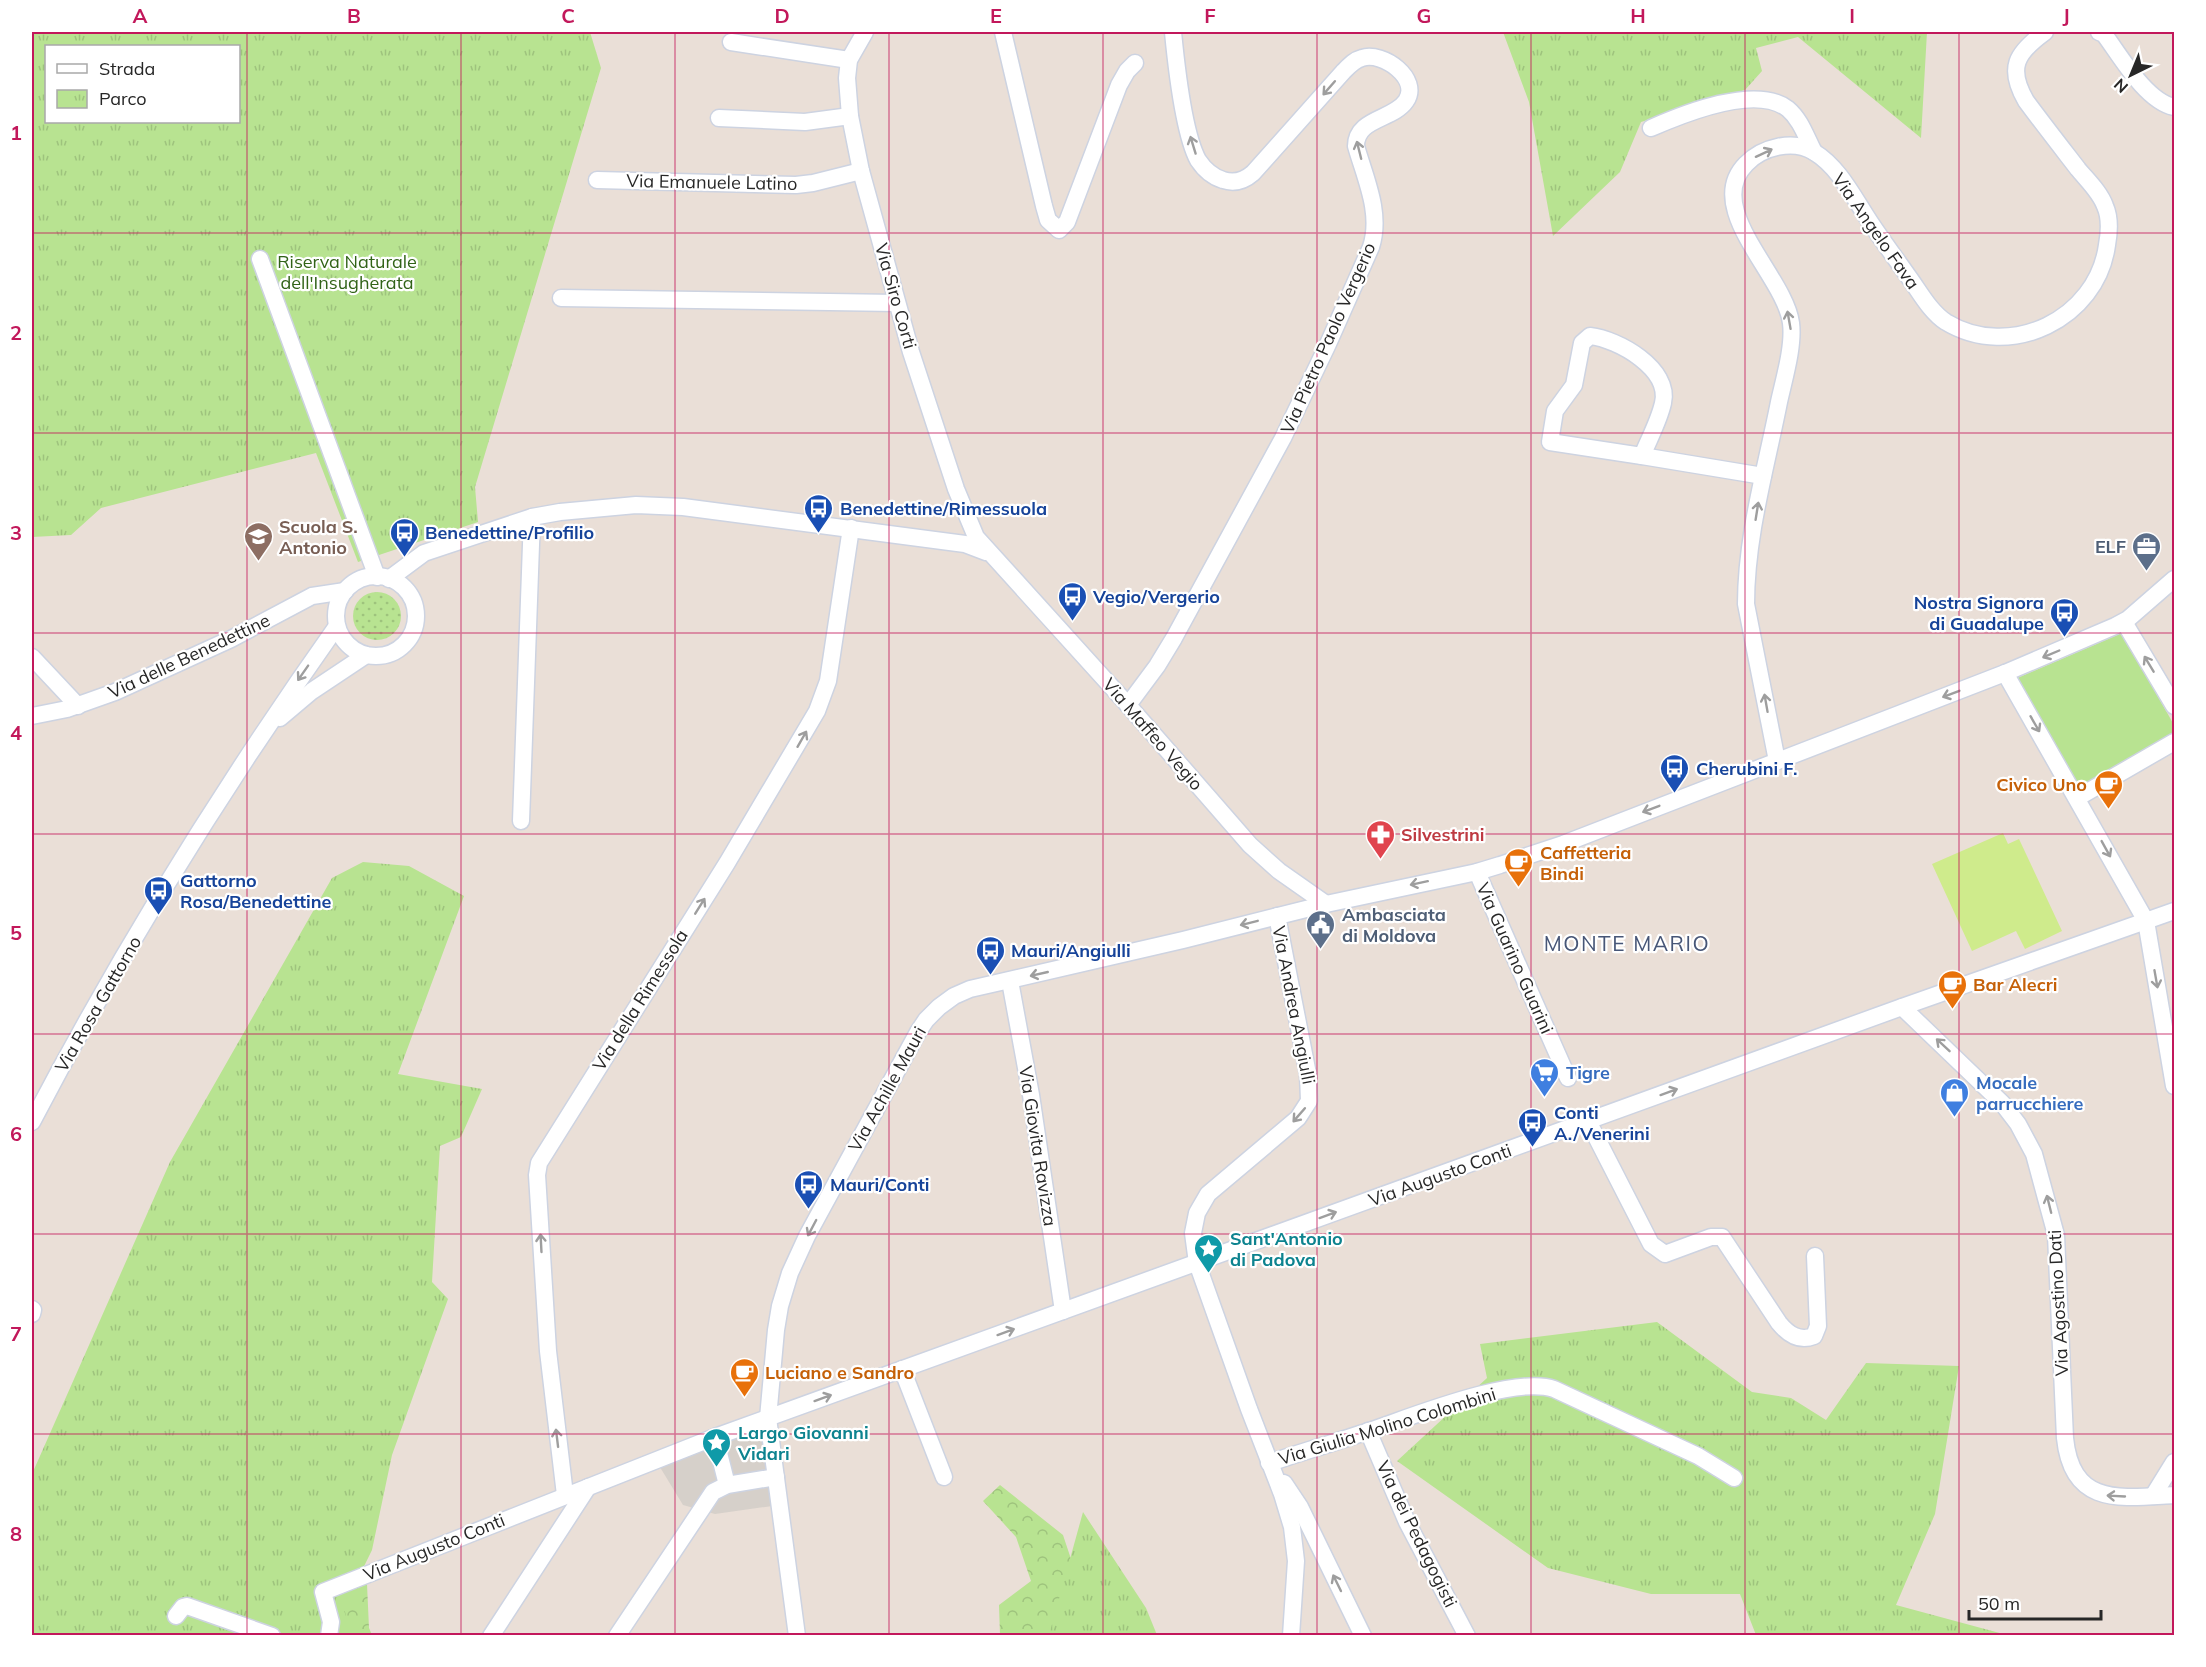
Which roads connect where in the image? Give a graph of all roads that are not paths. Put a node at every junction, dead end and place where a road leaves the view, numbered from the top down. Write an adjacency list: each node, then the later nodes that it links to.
1 (865, 32): 7 (street, Via Siro Corti)
2 (1004, 32): 8 (street)
3 (1173, 32): 32 (street, Via Pietro Paolo Vergerio, one-way to 3)
4 (2045, 32): 13 (street, Via Angelo Fava)
5 (2102, 32): 9 (street)
6 (731, 42): 7 (street)
7 (849, 60): 10 (street, Via Siro Corti)
8 (1135, 63)
9 (2175, 107)
10 (850, 116): 11 (street); 14 (street, Via Siro Corti)
11 (719, 118)
12 (1651, 128): 13 (street)
13 (1814, 152): 20 (street, Via Angelo Fava, one-way to 13)
14 (861, 171): 15 (street, Via Emanuele Latino); 18 (street, Via Siro Corti)
15 (597, 180)
16 (260, 260): 24 (street)
17 (561, 298): 18 (street)
18 (897, 303): 23 (street, Via Siro Corti)
19 (1642, 456): 19 (street); 20 (street)
20 (1763, 477): 38 (street, Via Angelo Fava, one-way to 20)
21 (532, 518): 22 (street); 24 (street); 40 (street)
22 (851, 528): 23 (street); 67 (street, Via della Rimessola, one-way to 22)
23 (989, 554): 32 (street, Via Maffeo Vegio)
24 (383, 578): 26 (street); 29 (street)
25 (2175, 579): 27 (street, Via Achille Mauri)
26 (345, 591): 28 (street); 33 (street, Via delle Benedettine)
27 (2124, 622): 31 (street, Via Achille Mauri, one-way to 31); 34 (street, one-way to 27)
28 (337, 626): 29 (street); 36 (street, Via Rosa Gattorno, one-way to 36)
29 (366, 655): 36 (street, Via Rosa Gattorno)
30 (32, 657): 33 (street)
31 (2005, 673): 38 (street, Via Achille Mauri, one-way to 38); 39 (street, one-way to 39)
32 (1128, 705): 42 (street, Via Maffeo Vegio)
33 (78, 706): 35 (street, Via delle Benedettine)
34 (2175, 706)
35 (32, 716)
36 (261, 734): 51 (street, Via Rosa Gattorno)
37 (2175, 742): 39 (street)
38 (1777, 761): 41 (street, Via Achille Mauri, one-way to 41)
39 (2077, 798): 45 (street, one-way to 45)
40 (521, 821)
41 (1477, 872): 42 (street, Via Achille Mauri, one-way to 42); 48 (street, Via Guarino Guarini)
42 (1326, 904): 44 (street, Via Achille Mauri)
43 (2175, 911): 45 (street, Via Augusto Conti)
44 (1277, 916): 46 (street, Via Achille Mauri, one-way to 46); 53 (street, Via Andrea Angiulli, one-way to 53)
45 (2146, 921): 47 (street, Via Augusto Conti); 49 (street, one-way to 49)
46 (1010, 981): 54 (street, Via Giovita Ravizza); 56 (street, Via Achille Mauri, one-way to 56)
47 (1902, 1007): 50 (street, Via Augusto Conti, one-way to 47); 68 (street, Via Agostino Dati, one-way to 47)
48 (1568, 1078)
49 (2174, 1082)
50 (1588, 1121): 52 (street); 53 (street, Via Augusto Conti, one-way to 50)
51 (32, 1122)
52 (1815, 1256)
53 (1197, 1263): 54 (street, Via Augusto Conti); 60 (street, Via Andrea Angiulli)
54 (1063, 1311): 55 (street, Via Augusto Conti, one-way to 54)
55 (902, 1369): 56 (street, Via Augusto Conti, one-way to 55); 62 (street)
56 (768, 1418): 58 (street, Via Augusto Conti); 61 (street, Via Achille Mauri)
57 (1368, 1431): 60 (street, Via Giulia Molino Colombini); 63 (street, Via Giulia Molino Colombini); 77 (street, Via dei Pedagogisti)
58 (715, 1437): 64 (street); 65 (street, Via Augusto Conti)
59 (2175, 1462): 68 (street)
60 (1269, 1463): 75 (street); 76 (street, one-way to 60)
61 (776, 1477): 64 (street); 74 (street, Via Achille Mauri)
62 (944, 1478)
63 (1734, 1478)
64 (727, 1485): 73 (street)
65 (588, 1487): 67 (street, Via Augusto Conti); 72 (street)
66 (2175, 1495): 68 (street, Via Agostino Dati)
67 (565, 1496): 71 (street, Via Augusto Conti)
68 (2152, 1496)
69 (176, 1616): 70 (street)
70 (272, 1635)
71 (329, 1635)
72 (491, 1635)
73 (617, 1635)
74 (797, 1635)
75 (1291, 1635)
76 (1363, 1635)
77 (1467, 1635)

